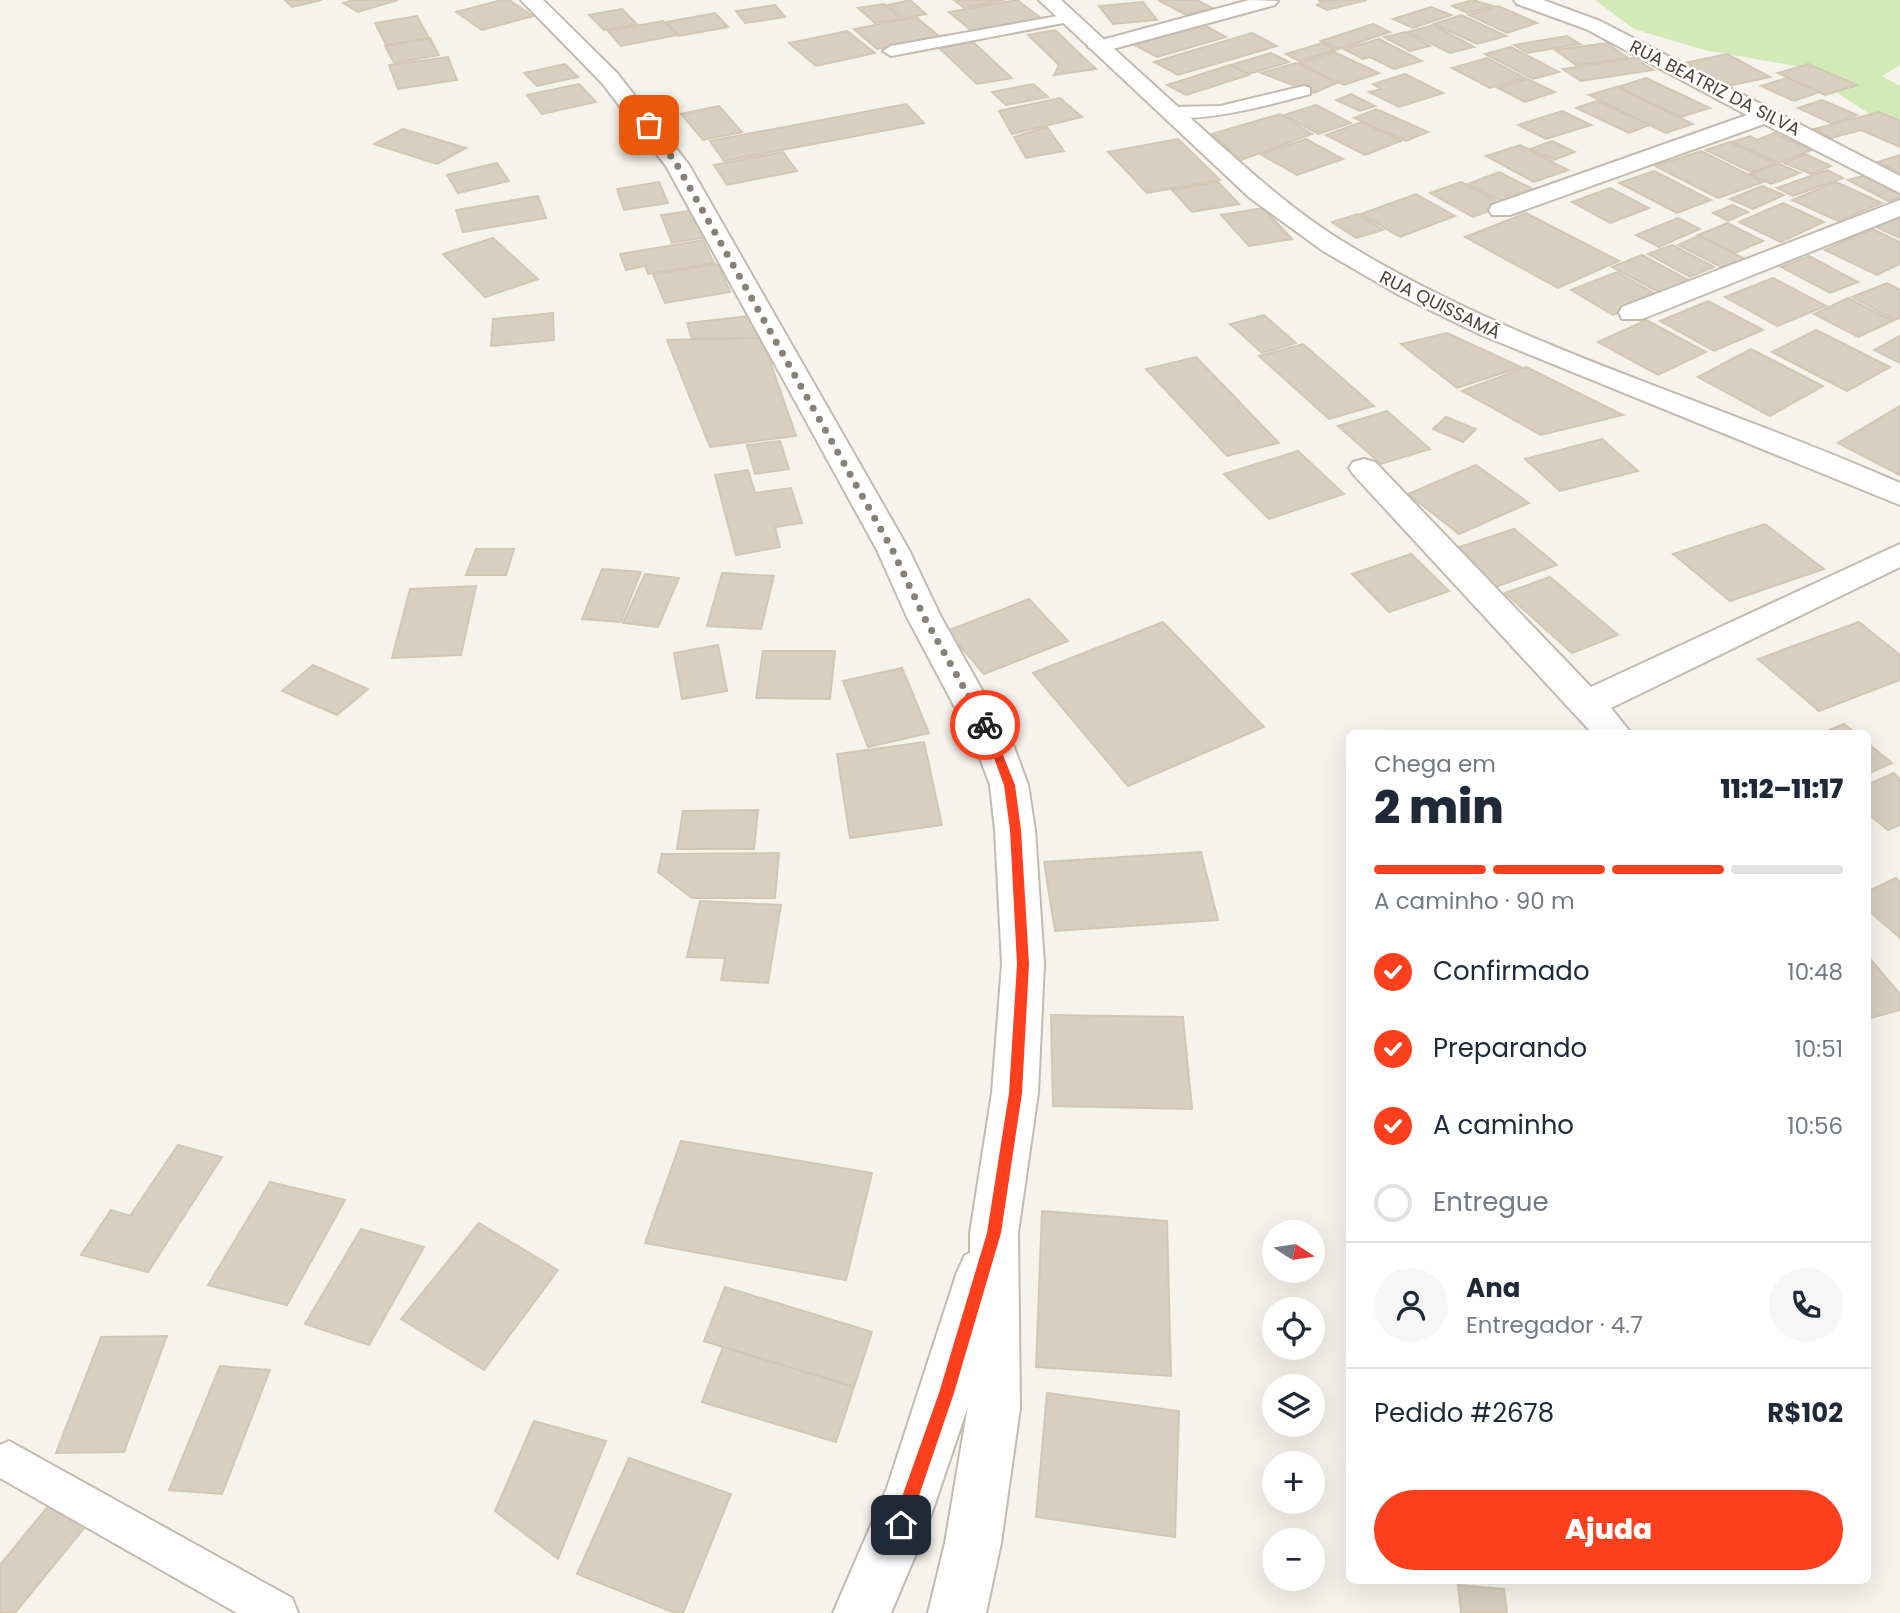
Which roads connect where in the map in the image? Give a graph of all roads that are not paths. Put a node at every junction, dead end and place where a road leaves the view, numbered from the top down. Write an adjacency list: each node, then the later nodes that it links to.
1 (531, 0): 20 (street)
2 (1049, 0): 5 (street, RUA QUISSAMÃ)
3 (1524, 0): 10 (street, RUA BEATRIZ DA SILVA)
4 (1269, 1): 6 (street)
5 (1069, 18): 6 (street, RUA QUISSAMÃ); 7 (lane)
6 (1098, 47): 9 (street, RUA QUISSAMÃ)
7 (891, 51)
8 (1304, 91): 9 (lane)
9 (1171, 112): 16 (street, RUA QUISSAMÃ)
10 (1768, 115): 11 (street, RUA BEATRIZ DA SILVA); 13 (street)
11 (1900, 186)
12 (1900, 207): 14 (street)
13 (1501, 211)
14 (1632, 313)
15 (1364, 468): 18 (street)
16 (1900, 495)
17 (1900, 554): 18 (street)
18 (1586, 705): 19 (street)
19 (1610, 730)
20 (994, 1233): 23 (street); 24 (street)
21 (9, 1461): 22 (lane)
22 (277, 1613)
23 (862, 1613)
24 (957, 1613)

